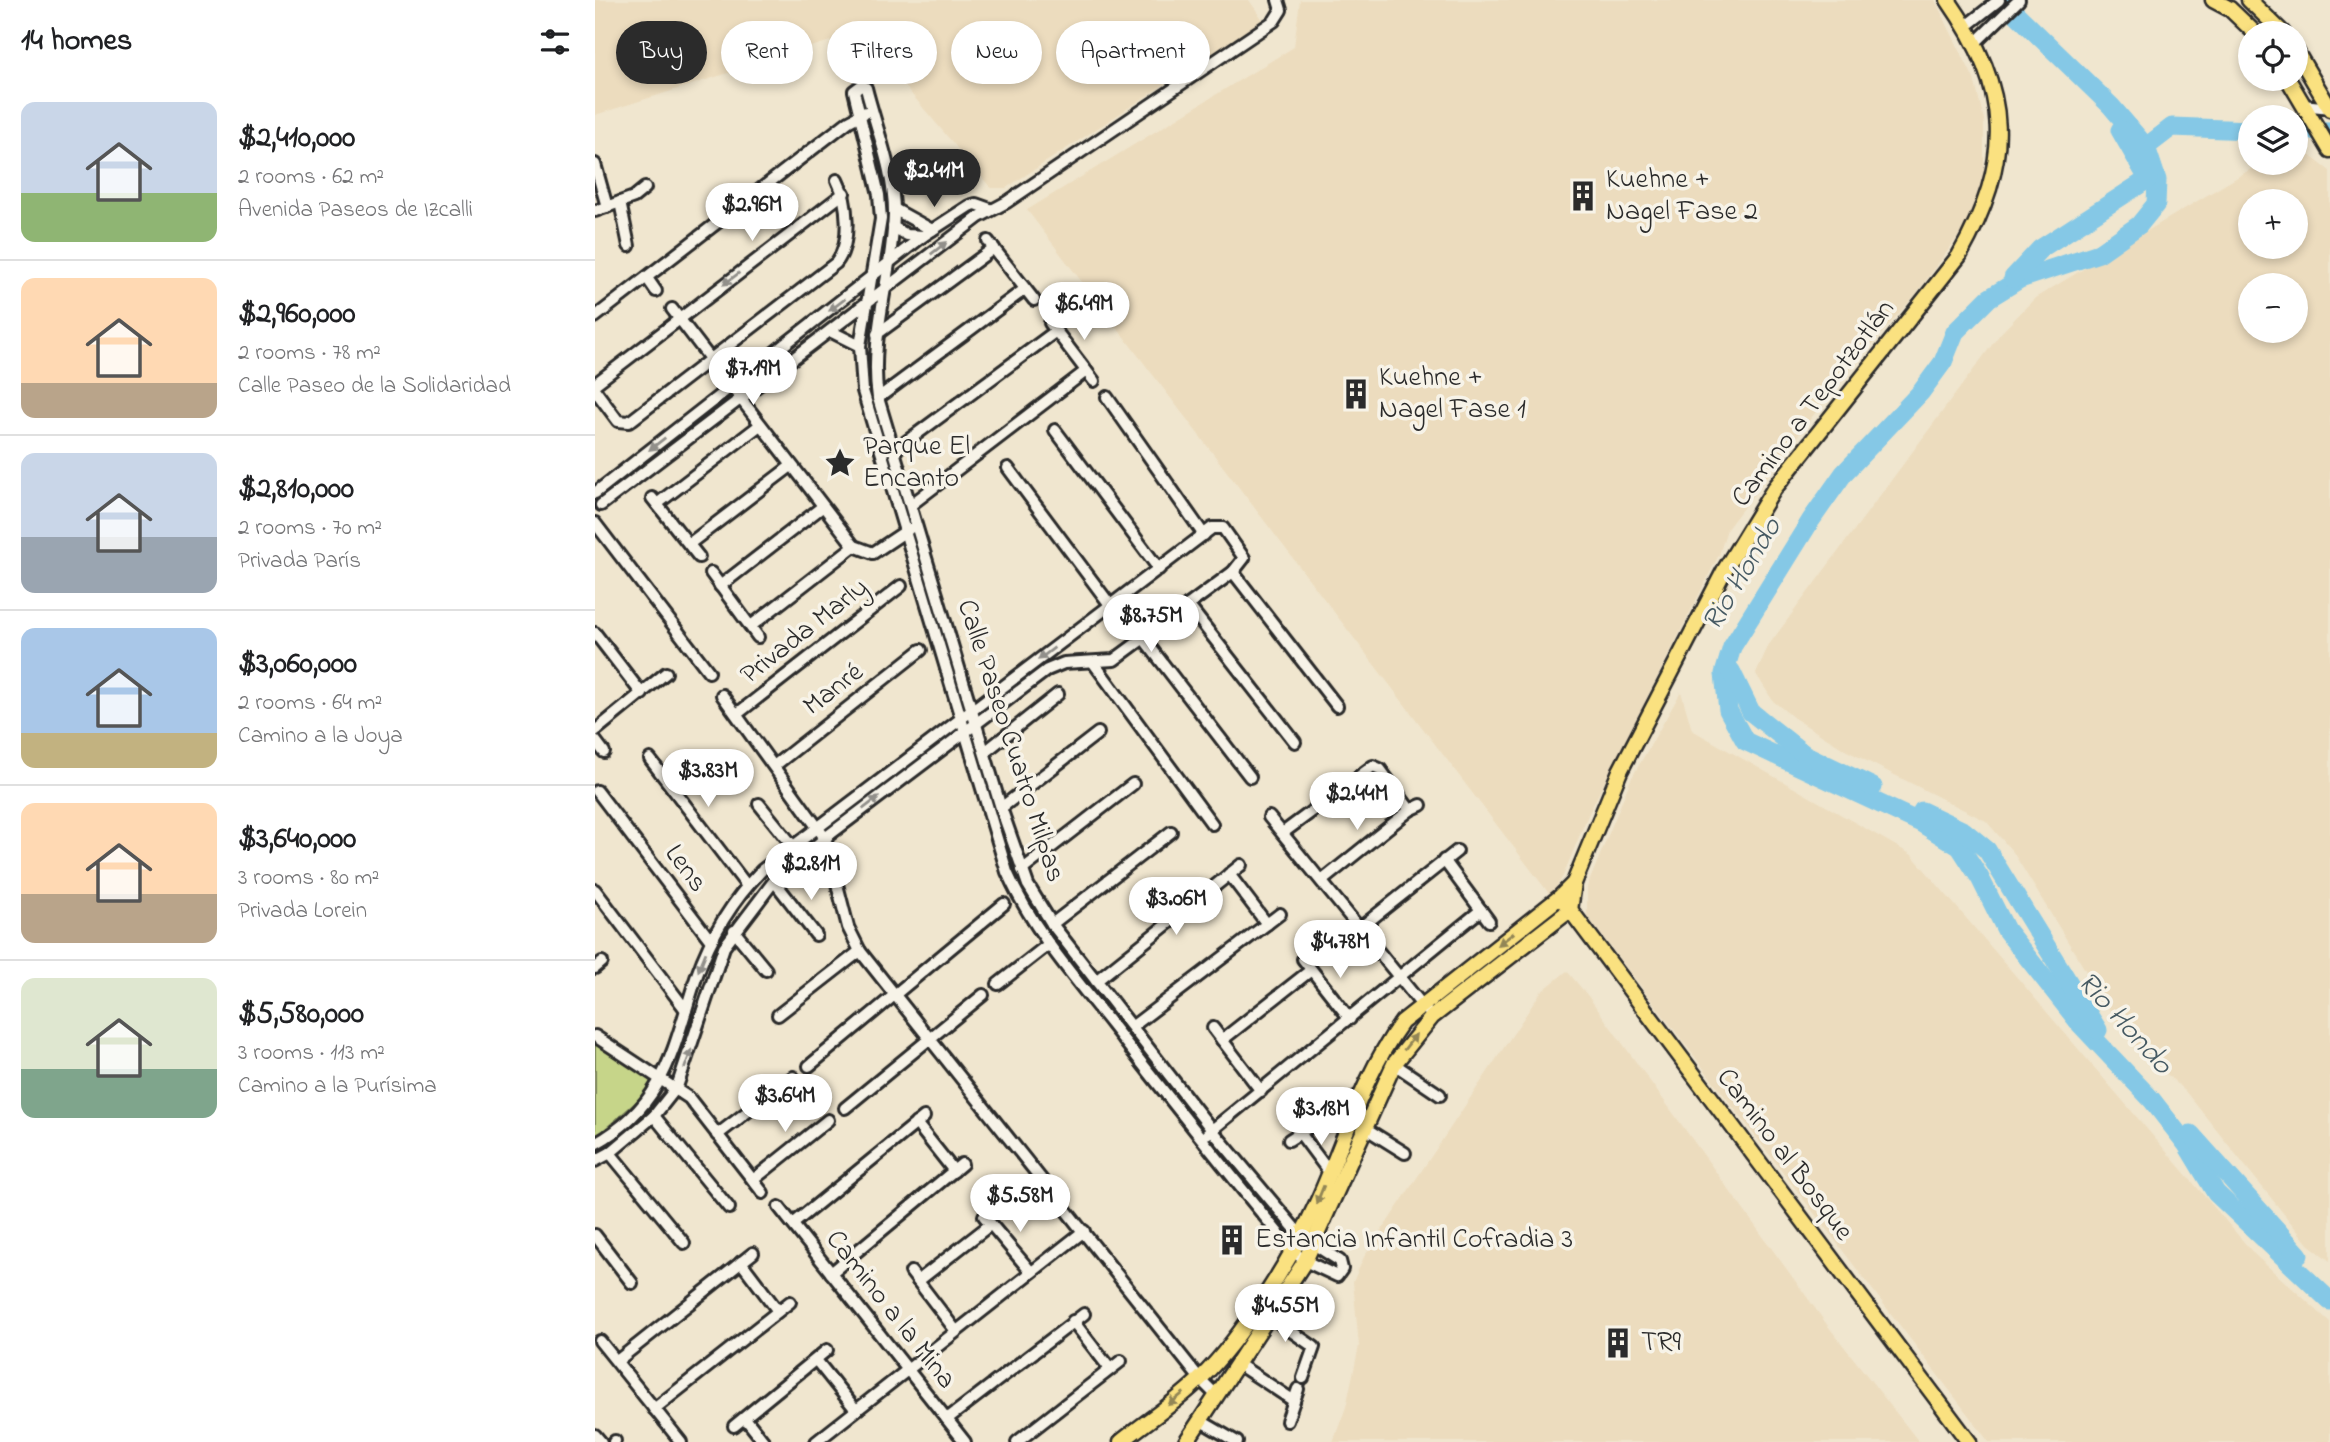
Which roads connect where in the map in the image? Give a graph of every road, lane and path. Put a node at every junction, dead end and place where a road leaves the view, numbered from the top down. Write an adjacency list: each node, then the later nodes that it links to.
1 (1278, 0): 25 (street)
2 (1948, 0): 9 (main road, Camino a Tepotzotlán)
3 (1999, 0): 9 (street)
4 (2019, 0): 10 (street)
5 (2213, 0): 7 (main road)
6 (2249, 0): 8 (main road)
7 (2242, 21)
8 (2271, 21)
9 (1966, 26): 10 (main road, Camino a Tepotzotlán)
10 (1975, 43): 118 (main road, Camino a Tepotzotlán)
11 (2308, 71): 12 (main road)
12 (2330, 108): 14 (street)
13 (871, 109): 16 (street); 16 (street, Calle Paseo Cuatro Milpas); 24 (street, Calle Paseo Cuatro Milpas)
14 (2308, 109)
15 (2308, 112): 17 (main road)
16 (860, 114): 31 (street, Calle Paseo Cuatro Milpas); 32 (street)
17 (2328, 147)
18 (595, 164): 23 (street)
19 (837, 180): 21 (street)
20 (645, 188): 22 (street)
21 (844, 193): 38 (street, one-way to 38); 43 (street)
22 (620, 202): 23 (street); 29 (street)
23 (607, 207): 26 (street)
24 (894, 209): 27 (street, Calle Paseo Cuatro Milpas); 28 (street)
25 (990, 209): 28 (street); 33 (street, one-way to 25)
26 (595, 211)
27 (893, 228): 28 (street); 30 (street, Calle Paseo Cuatro Milpas)
28 (928, 233): 30 (street)
29 (629, 246)
30 (890, 262): 31 (street); 33 (street, Calle Paseo Cuatro Milpas)
31 (873, 277): 37 (street, Calle Paseo Cuatro Milpas); 47 (street, one-way to 47)
32 (647, 278): 35 (street); 39 (street)
33 (888, 287): 37 (street); 41 (street, Calle Paseo Cuatro Milpas)
34 (1025, 289): 36 (street); 41 (street); 51 (street)
35 (656, 291)
36 (1034, 300)
37 (869, 301): 40 (street); 42 (street, Calle Paseo Cuatro Milpas)
38 (675, 314): 43 (street); 46 (street)
39 (595, 317)
40 (829, 331): 42 (street); 50 (street)
41 (877, 334): 51 (street, Calle Paseo Cuatro Milpas)
42 (860, 346): 62 (street, Calle Paseo Cuatro Milpas)
43 (709, 358): 47 (street); 48 (street)
44 (1086, 371): 45 (street); 54 (street); 58 (street)
45 (1094, 381)
46 (595, 384)
47 (730, 386): 50 (street); 57 (street, one-way to 57)
48 (595, 390)
49 (1107, 397): 63 (street)
50 (739, 398): 52 (street); 57 (street)
51 (878, 398): 54 (street, Calle Paseo Cuatro Milpas)
52 (760, 425): 55 (street); 64 (street)
53 (1055, 430): 67 (street)
54 (895, 450): 58 (street, Calle Paseo Cuatro Milpas)
55 (791, 466): 59 (street); 64 (street)
56 (1008, 468): 73 (street)
57 (597, 498): 60 (street)
58 (912, 504): 61 (street, Calle Paseo Cuatro Milpas)
59 (822, 507): 65 (street); 70 (street)
60 (595, 523): 80 (street)
61 (916, 523): 62 (street); 86 (street, Calle Paseo Cuatro Milpas)
62 (905, 532): 65 (street); 88 (street, Calle Paseo Cuatro Milpas)
63 (1204, 535): 67 (street); 68 (street)
64 (689, 544): 66 (street)
65 (854, 546): 74 (street)
66 (699, 557)
67 (1159, 569): 73 (street)
68 (1233, 572): 72 (street); 85 (street)
69 (711, 573): 70 (street)
70 (720, 586): 74 (street)
71 (901, 586): 87 (street, Privada Marly)
72 (1188, 605): 77 (street); 94 (street)
73 (1111, 606): 86 (street, one-way to 86)
74 (751, 626): 76 (street)
75 (595, 633): 82 (street)
76 (758, 637)
77 (1145, 639): 79 (street); 99 (street)
78 (921, 650): 98 (street, Manré)
79 (1093, 662): 89 (street); 105 (street)
80 (709, 672)
81 (666, 673): 82 (street)
82 (642, 694): 90 (street)
83 (1058, 694): 96 (street)
84 (722, 695): 87 (street)
85 (1337, 706)
86 (972, 709): 88 (street); 89 (street, Calle Paseo Cuatro Milpas)
87 (737, 714): 98 (street)
88 (960, 718): 91 (street, Calle Paseo Cuatro Milpas); 106 (street)
89 (976, 723): 91 (street); 96 (street, Calle Paseo Cuatro Milpas)
90 (595, 731)
91 (964, 732): 109 (street, one-way to 91); 122 (street, Calle Paseo Cuatro Milpas)
92 (1098, 733): 103 (street)
93 (595, 740): 95 (street)
94 (1294, 742)
95 (604, 752)
96 (985, 752): 103 (street, Calle Paseo Cuatro Milpas)
97 (650, 759): 120 (street)
98 (774, 766): 106 (street)
99 (1251, 778)
100 (1133, 784): 114 (street)
101 (597, 791): 134 (street, Lens)
102 (759, 804): 110 (street)
103 (1001, 808): 114 (street, Calle Paseo Cuatro Milpas)
104 (1269, 817): 108 (street)
105 (1212, 824)
106 (817, 826): 109 (street); 110 (street)
107 (1171, 832): 129 (street)
108 (1284, 832): 116 (street); 116 (street)
109 (825, 838): 117 (street); 136 (street)
110 (792, 845): 120 (street)
111 (1457, 851): 112 (street)
112 (1444, 860): 125 (street); 131 (street)
113 (1241, 865): 115 (street)
114 (1022, 870): 119 (street, Calle Paseo Cuatro Milpas)
115 (1229, 874): 130 (street); 143 (street)
116 (1323, 880): 131 (street)
117 (774, 881): 132 (street); 133 (street)
118 (1574, 883): 123 (main road, Camino a Tepotzotlán); 126 (main road, Camino a Tepotzotlán)
119 (1028, 885): 122 (street); 129 (street, Calle Paseo Cuatro Milpas)
120 (747, 886): 134 (street)
121 (595, 890): 148 (street)
122 (1016, 893): 135 (street, Calle Paseo Cuatro Milpas)
123 (1560, 897): 126 (main road, Camino al Bosque); 147 (main road, Camino a Tepotzotlán, one-way to 147)
124 (1004, 904): 146 (street)
125 (1481, 909): 128 (street); 142 (street)
126 (1570, 910): 150 (main road, Camino a Tepotzotlán); 231 (main road, Camino al Bosque)
127 (1280, 914): 130 (street)
128 (1489, 921)
129 (1052, 924): 138 (street, Calle Paseo Cuatro Milpas)
130 (1267, 924): 152 (street)
131 (1360, 928): 142 (street)
132 (734, 931): 139 (street); 161 (street, one-way to 132)
133 (816, 935)
134 (711, 941): 148 (street, one-way to 148)
135 (1049, 944): 141 (street, Calle Paseo Cuatro Milpas); 144 (street)
136 (860, 951): 146 (street); 149 (street)
137 (1303, 959): 140 (street)
138 (1081, 962): 141 (street); 143 (street, Calle Paseo Cuatro Milpas)
139 (766, 970)
140 (1311, 970): 151 (street); 156 (street)
141 (1070, 971): 172 (street, Calle Paseo Cuatro Milpas)
142 (1400, 977): 147 (street); 151 (street)
143 (1096, 981): 152 (street, Calle Paseo Cuatro Milpas)
144 (998, 984)
145 (983, 995): 155 (street)
146 (894, 996): 155 (street); 158 (street)
147 (1421, 1005): 150 (street); 163 (main road, Camino a Tepotzotlán)
148 (686, 1010): 160 (street)
149 (778, 1015)
150 (1432, 1017): 157 (main road, Camino a Tepotzotlán, one-way to 150)
151 (1350, 1019): 162 (street)
152 (1133, 1026): 169 (street, Calle Paseo Cuatro Milpas)
153 (1213, 1028): 156 (street)
154 (595, 1036): 160 (street)
155 (929, 1040): 165 (street); 184 (street)
156 (1222, 1040): 162 (street)
157 (1394, 1064): 164 (street); 168 (main road, Camino a Tepotzotlán)
158 (809, 1066)
159 (793, 1077): 171 (street)
160 (663, 1079): 161 (street); 174 (street)
161 (677, 1087): 166 (street); 171 (street)
162 (1261, 1091): 169 (street)
163 (1363, 1093): 170 (street); 178 (main road, Camino a Tepotzotlán)
164 (1440, 1094)
165 (845, 1108)
166 (654, 1116): 175 (street); 182 (street)
167 (828, 1119): 179 (street)
168 (1366, 1128): 176 (street); 186 (main road, Camino a Tepotzotlán)
169 (1212, 1130): 172 (street); 186 (street, Calle Paseo Cuatro Milpas)
170 (1300, 1133): 173 (street); 178 (street)
171 (717, 1135): 179 (street)
172 (1200, 1138): 188 (street, Calle Paseo Cuatro Milpas)
173 (1289, 1140)
174 (595, 1144)
175 (610, 1153): 177 (street); 187 (street)
176 (1405, 1153)
177 (595, 1161)
178 (1329, 1172): 186 (main road, Camino a Tepotzotlán, one-way to 186)
179 (753, 1180): 180 (street)
180 (763, 1193)
181 (779, 1207): 183 (street, Camino a la Mina)
182 (729, 1208)
183 (793, 1224): 193 (street, Camino a la Mina); 193 (street)
184 (1084, 1231): 192 (street); 210 (street)
185 (595, 1236): 194 (street)
186 (1307, 1240): 188 (main road, Camino a Tepotzotlán); 190 (main road, Camino a Tepotzotlán); 190 (street, Calle Paseo Cuatro Milpas)
187 (684, 1243)
188 (1292, 1250): 190 (street, Calle Paseo Cuatro Milpas); 210 (main road, Camino a Tepotzotlán)
189 (753, 1253): 191 (street)
190 (1305, 1261): 198 (main road, Camino a Tepotzotlán)
191 (741, 1262): 196 (street); 204 (street)
192 (1031, 1272): 200 (street); 200 (street)
193 (831, 1273): 208 (street, Camino a la Mina)
194 (632, 1283)
195 (790, 1302): 196 (street)
196 (778, 1311): 214 (street)
197 (1084, 1314): 199 (street)
198 (1268, 1315): 206 (main road, Camino a Tepotzotlán); 209 (street)
199 (1073, 1321): 207 (street); 217 (street)
200 (956, 1331): 208 (street)
201 (600, 1340): 204 (street)
202 (827, 1350): 203 (street)
203 (816, 1360): 215 (street); 216 (street)
204 (617, 1361): 214 (street)
205 (1121, 1361): 207 (street)
206 (1238, 1364): 212 (main road, Camino a Tepotzotlán); 213 (street)
207 (1110, 1369): 227 (street)
208 (907, 1370): 215 (street); 217 (street, Camino a la Mina)
209 (1303, 1378)
210 (1200, 1379): 212 (street); 228 (main road, Camino a Tepotzotlán, one-way to 228)
211 (1298, 1389): 213 (street)
212 (1216, 1395): 218 (main road, Camino a Tepotzotlán)
213 (1294, 1401): 219 (street)
214 (654, 1409): 223 (street)
215 (856, 1410): 225 (street)
216 (745, 1418): 220 (street); 224 (street)
217 (947, 1419): 226 (street, Camino a la Mina)
218 (1199, 1420): 229 (main road, Camino a Tepotzotlán); 230 (street)
219 (1287, 1421)
220 (734, 1426)
221 (595, 1434): 222 (street)
222 (601, 1442)
223 (681, 1442)
224 (764, 1442)
225 (815, 1442)
226 (965, 1442)
227 (1017, 1442)
228 (1121, 1442)
229 (1186, 1442)
230 (1237, 1442)
231 (1969, 1442)

